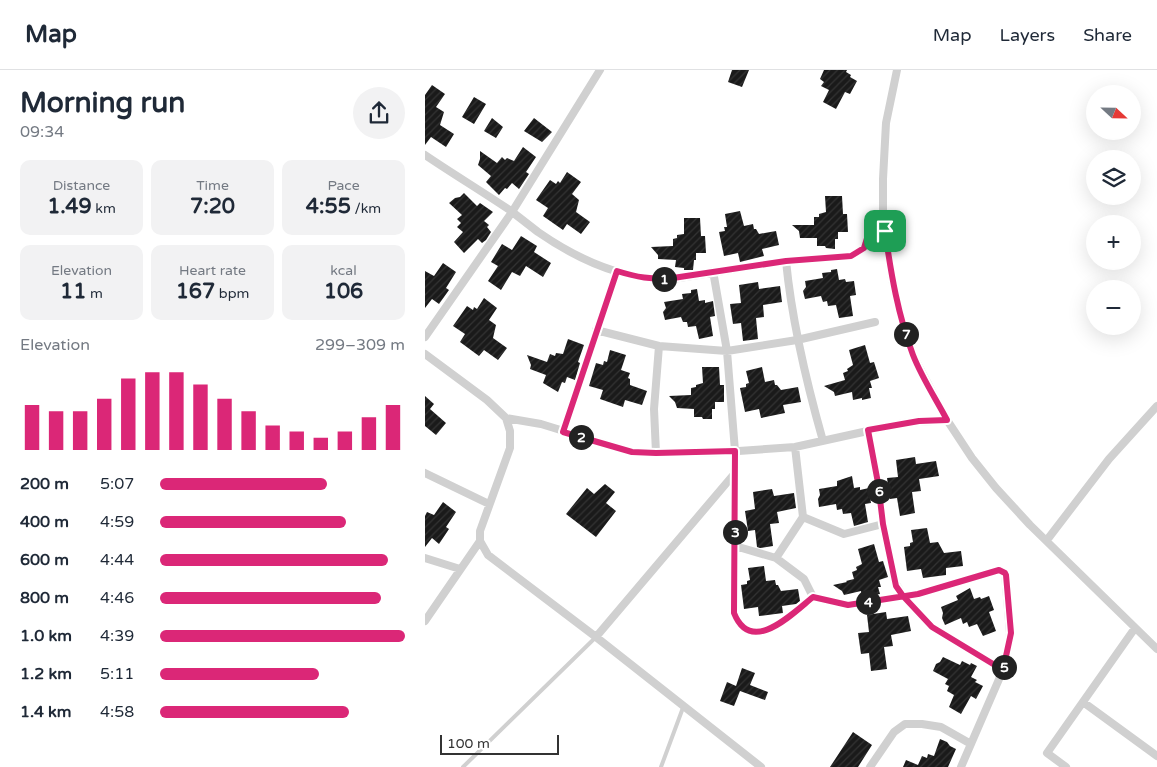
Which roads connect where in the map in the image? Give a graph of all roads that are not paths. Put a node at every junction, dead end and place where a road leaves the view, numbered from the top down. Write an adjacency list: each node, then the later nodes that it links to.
1 (600, 70): 4 (street)
2 (897, 70): 5 (street)
3 (425, 155): 4 (street)
4 (512, 212): 7 (street); 11 (street)
5 (885, 231): 6 (street); 18 (street)
6 (786, 261): 8 (street); 12 (street)
7 (617, 271): 8 (street); 10 (street)
8 (713, 271): 14 (street)
9 (875, 322): 12 (street)
10 (597, 330): 13 (street); 20 (street)
11 (425, 337)
12 (797, 340): 14 (street); 21 (street)
13 (659, 346): 14 (street); 24 (street)
14 (727, 350): 23 (street)
15 (425, 354): 17 (street)
16 (1157, 406): 30 (street)
17 (506, 418): 20 (street); 27 (street)
18 (947, 420): 19 (street); 30 (street)
19 (868, 430): 21 (street); 29 (street)
20 (563, 432): 24 (street)
21 (823, 441): 22 (street)
22 (795, 447): 23 (street); 28 (street)
23 (735, 451): 24 (street); 26 (street)
24 (656, 453)
25 (425, 473): 27 (street)
26 (735, 473): 32 (street); 40 (street)
27 (489, 504): 31 (street)
28 (803, 517): 29 (street); 34 (street)
29 (883, 524): 36 (street)
30 (1047, 540): 39 (street)
31 (480, 541): 35 (street); 40 (street)
32 (735, 546): 34 (street); 37 (street)
33 (425, 558): 35 (street)
34 (776, 558): 37 (street)
35 (460, 569): 38 (street)
36 (903, 596): 37 (street); 42 (street); 42 (street)
37 (813, 597)
38 (425, 622)
39 (1135, 628): 41 (street); 43 (street)
40 (596, 637): 44 (street); 47 (lane)
41 (1157, 648)
42 (1003, 670): 45 (street)
43 (1083, 702): 46 (street); 52 (street)
44 (684, 705): 48 (lane); 49 (street)
45 (971, 744): 50 (street); 51 (street)
46 (1157, 756)
47 (463, 767)
48 (661, 767)
49 (761, 767)
50 (870, 767)
51 (961, 767)
52 (1066, 767)

